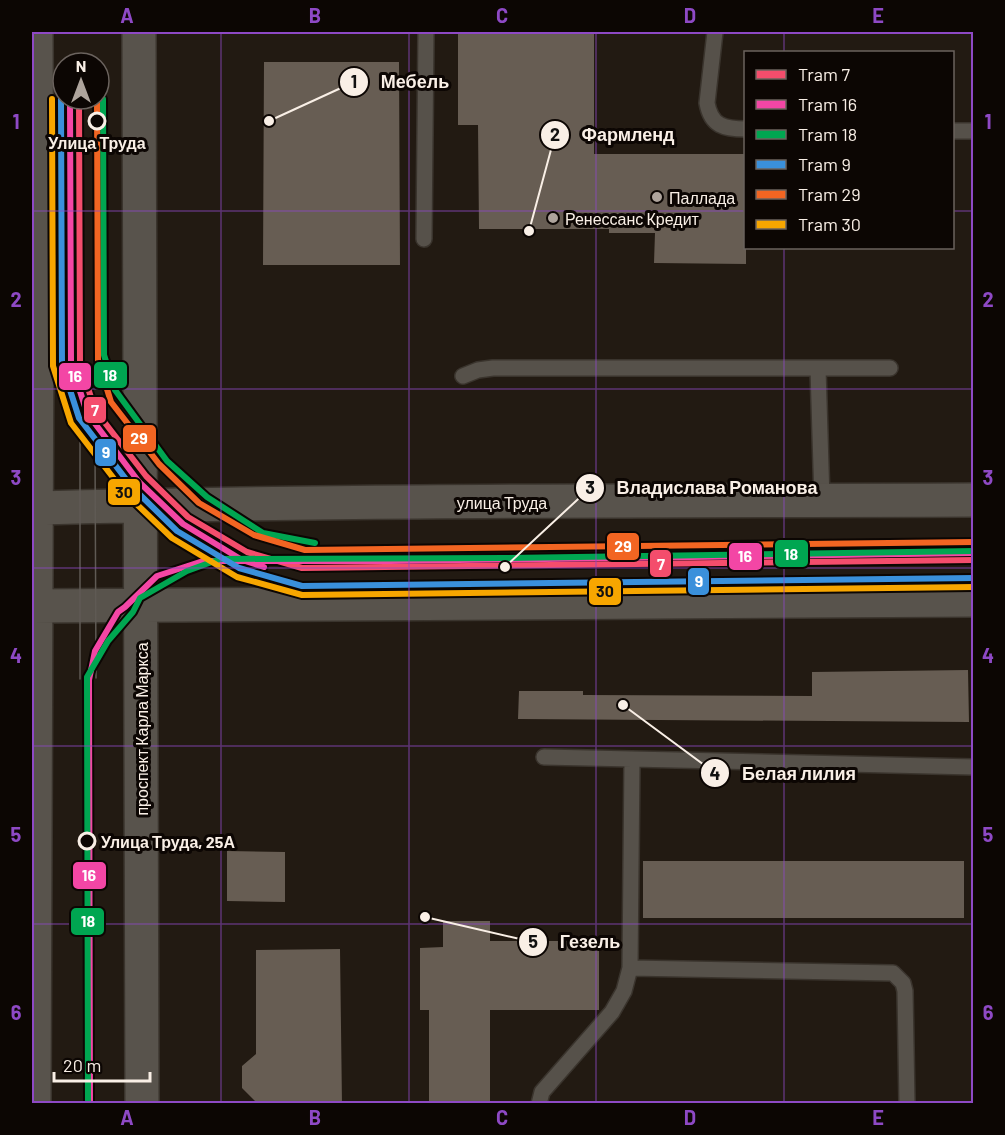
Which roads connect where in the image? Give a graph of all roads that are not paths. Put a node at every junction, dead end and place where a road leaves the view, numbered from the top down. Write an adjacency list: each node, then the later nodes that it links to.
1 (36, 32): 15 (main road)
2 (139, 32): 14 (main road, проспект Карла Маркса)
3 (426, 32): 8 (lane)
4 (716, 32): 5 (lane)
5 (744, 129)
6 (954, 131): 7 (lane)
7 (974, 131)
8 (424, 239)
9 (890, 368): 10 (lane)
10 (818, 369): 11 (lane); 12 (lane)
11 (463, 376)
12 (822, 500): 13 (main road, улица Труда); 14 (main road, улица Труда)
13 (974, 500)
14 (139, 505): 15 (main road, улица Труда); 17 (main road, проспект Карла Маркса)
15 (33, 508): 18 (main road)
16 (974, 600): 17 (main road)
17 (141, 605): 18 (main road); 25 (main road, проспект Карла Маркса)
18 (33, 606): 22 (main road)
19 (544, 757): 20 (lane)
20 (632, 760): 21 (lane); 23 (lane)
21 (974, 767)
22 (33, 864): 24 (main road)
23 (630, 968): 26 (lane); 27 (lane)
24 (33, 1095)
25 (142, 1104)
26 (539, 1104)
27 (907, 1104)

